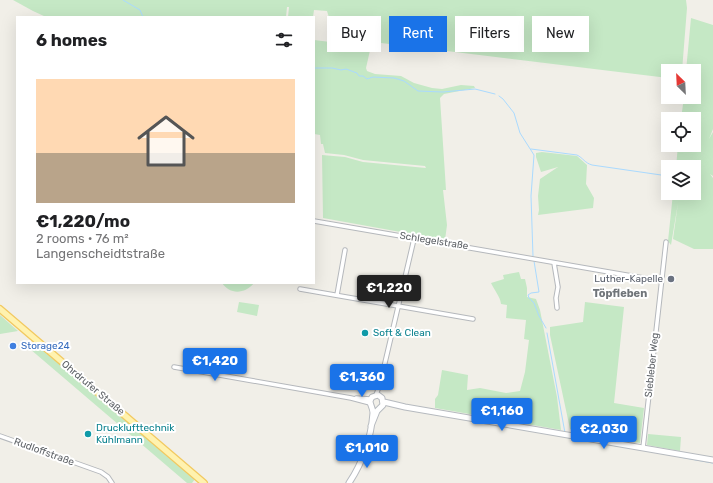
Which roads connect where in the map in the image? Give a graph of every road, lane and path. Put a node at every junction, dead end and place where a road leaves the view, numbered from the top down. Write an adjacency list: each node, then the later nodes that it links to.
1 (315, 220): 2 (street, Schlegelstraße)
2 (414, 239): 5 (street, Schlegelstraße); 9 (street)
3 (666, 242): 6 (street, Siebleber Weg)
4 (345, 250): 8 (street)
5 (554, 263): 6 (street, Schlegelstraße); 10 (street)
6 (661, 281): 18 (street, Siebleber Weg)
7 (300, 289): 8 (street)
8 (337, 295): 9 (street)
9 (398, 306): 12 (street); 14 (street)
10 (557, 308)
11 (0, 309): 21 (main road, Ohrdrufer Straße)
12 (473, 319)
13 (174, 367): 16 (street)
14 (378, 396): 15 (main road); 16 (main road)
15 (383, 404): 16 (main road); 18 (main road)
16 (372, 405): 22 (main road)
17 (0, 436): 20 (street, Rudloffstraße)
18 (643, 448): 19 (main road)
19 (713, 460)
20 (112, 483)
21 (204, 483)
22 (349, 483)

